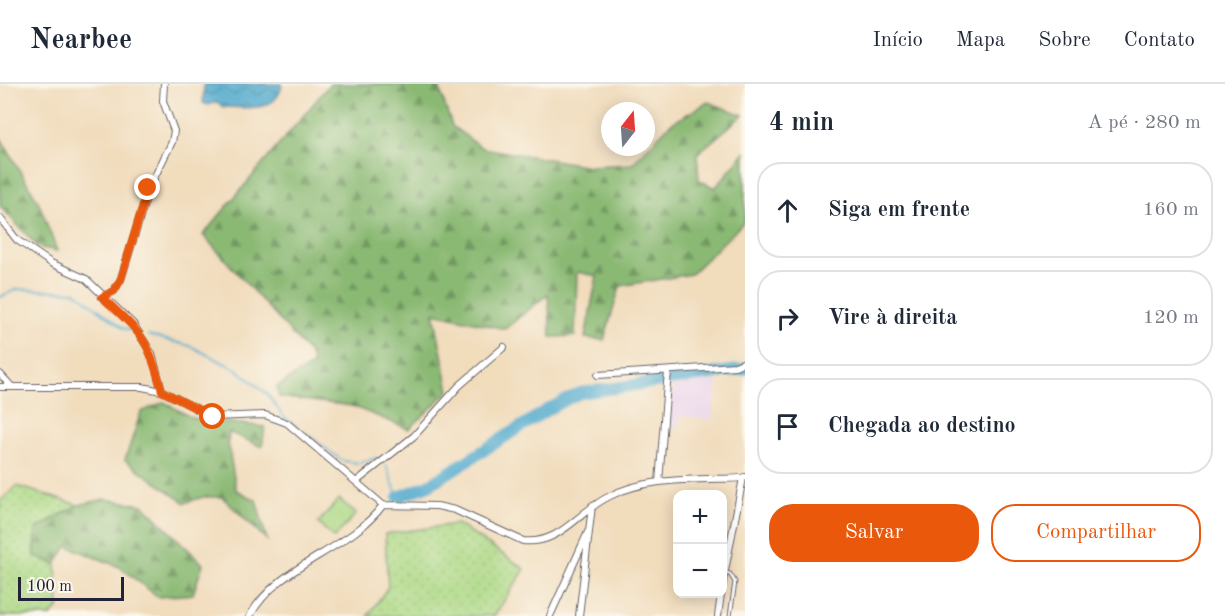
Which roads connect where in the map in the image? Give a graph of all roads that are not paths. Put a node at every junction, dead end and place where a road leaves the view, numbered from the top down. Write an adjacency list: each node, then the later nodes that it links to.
1 (164, 84): 3 (street)
2 (0, 218): 3 (street)
3 (102, 297): 11 (street)
4 (504, 347): 13 (street)
5 (745, 362): 6 (street)
6 (668, 372): 8 (street); 14 (street)
7 (0, 374): 9 (street)
8 (598, 375)
9 (11, 386): 10 (street); 11 (street)
10 (0, 387)
11 (162, 391): 13 (street)
12 (744, 478): 14 (street); 18 (street)
13 (357, 481): 15 (street)
14 (659, 482): 16 (street)
15 (383, 505): 16 (street); 21 (street)
16 (592, 507): 17 (street)
17 (590, 528): 22 (street); 23 (street)
18 (727, 559)
19 (727, 574): 25 (lane)
20 (720, 598): 24 (street)
21 (250, 616)
22 (550, 616)
23 (579, 616)
24 (718, 616)
25 (730, 616)

